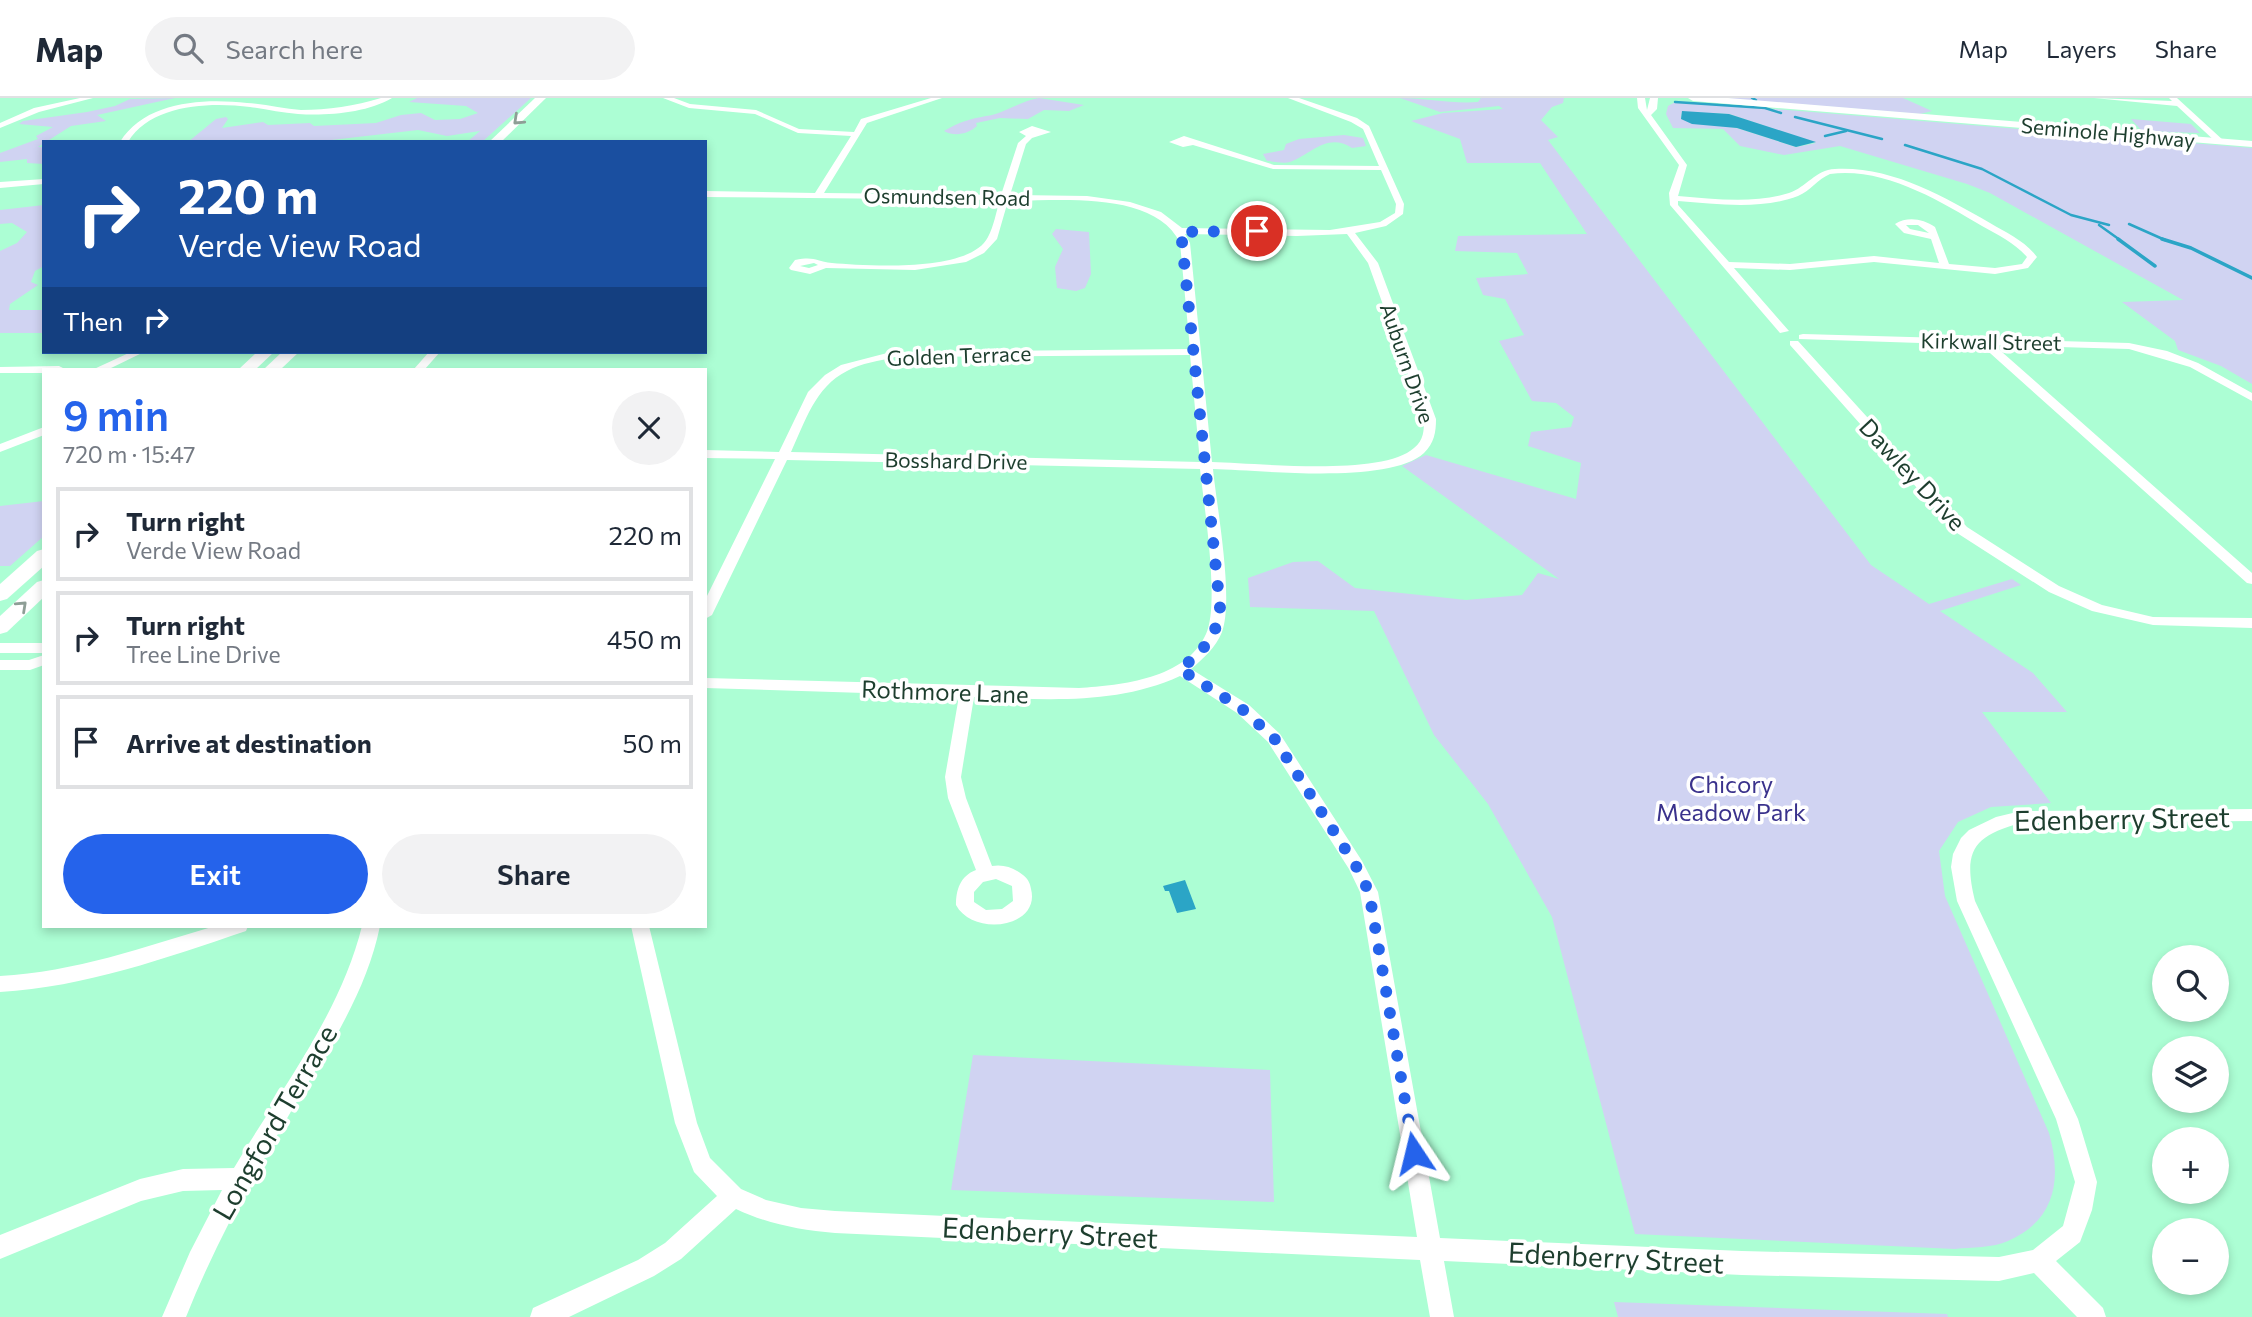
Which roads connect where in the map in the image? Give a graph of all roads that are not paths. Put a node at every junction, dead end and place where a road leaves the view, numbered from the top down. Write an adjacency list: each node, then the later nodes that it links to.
1 (86, 98): 14 (street)
2 (388, 98): 17 (street)
3 (667, 98): 15 (street)
4 (936, 98): 15 (street)
5 (1292, 98): 23 (street)
6 (1641, 98): 13 (street)
7 (1654, 98): 13 (street)
8 (1693, 98): 20 (street, Seminole Highway)
9 (2098, 98): 12 (street)
10 (2173, 98): 12 (street)
11 (545, 102): 18 (main road, one-way to 18); 19 (main road)
12 (2180, 104): 20 (street)
13 (1648, 114): 28 (street)
14 (0, 126)
15 (854, 134): 27 (street)
16 (1030, 136): 29 (street)
17 (125, 140)
18 (497, 140)
19 (515, 140)
20 (2220, 141): 22 (street, Seminole Highway)
21 (1195, 143): 23 (street)
22 (2252, 144)
23 (1383, 168): 31 (street)
24 (42, 181): 25 (street)
25 (0, 185)
26 (707, 194): 27 (street, Osmundsen Road)
27 (818, 195): 29 (street, Osmundsen Road)
28 (1673, 195): 34 (street); 35 (street)
29 (1005, 197): 30 (street, Osmundsen Road); 33 (street)
30 (1181, 232): 31 (street); 38 (street, Rothmore Lane)
31 (1350, 232): 54 (street, Auburn Drive)
32 (1935, 237): 34 (street)
33 (823, 265)
34 (1945, 266): 35 (street)
35 (1729, 267): 36 (street)
36 (1799, 340): 37 (street, Kirkwall Street); 60 (street, Dawley Drive)
37 (1983, 341): 49 (street, Kirkwall Street); 56 (street)
38 (1195, 352): 53 (street, Golden Terrace); 54 (street, Rothmore Lane)
39 (134, 354): 43 (street)
40 (264, 354): 44 (main road)
41 (289, 354): 45 (main road)
42 (433, 354): 46 (street)
43 (102, 368)
44 (248, 368)
45 (273, 368)
46 (420, 368)
47 (42, 369): 48 (street)
48 (0, 370)
49 (2252, 398)
50 (42, 432): 51 (street)
51 (0, 449)
52 (707, 454): 53 (street, Bosshard Drive)
53 (783, 456): 54 (street, Bosshard Drive); 59 (street, Golden Terrace)
54 (1207, 466): 66 (street, Rothmore Lane)
55 (42, 557): 58 (main road)
56 (2252, 580)
57 (42, 588): 61 (main road, one-way to 57)
58 (0, 595)
59 (707, 611)
60 (2252, 623)
61 (0, 627)
62 (0, 648): 63 (street)
63 (42, 648)
64 (42, 661): 65 (street)
65 (0, 664)
66 (1180, 669): 68 (street, Rothmore Lane); 78 (street)
67 (707, 683): 68 (street, Rothmore Lane)
68 (967, 692): 70 (street)
69 (2251, 816): 79 (street, Edenberry Street)
70 (986, 873)
71 (232, 928): 74 (street)
72 (370, 928): 75 (street, Longford Terrace)
73 (640, 928): 76 (street, Edenberry Street)
74 (0, 984)
75 (239, 1179): 77 (street); 80 (street, Longford Terrace)
76 (733, 1197): 78 (street, Edenberry Street); 81 (street)
77 (0, 1247)
78 (1431, 1247): 79 (street, Edenberry Street); 82 (street)
79 (2038, 1260): 83 (street)
80 (174, 1317)
81 (541, 1317)
82 (1442, 1317)
83 (2094, 1317)

